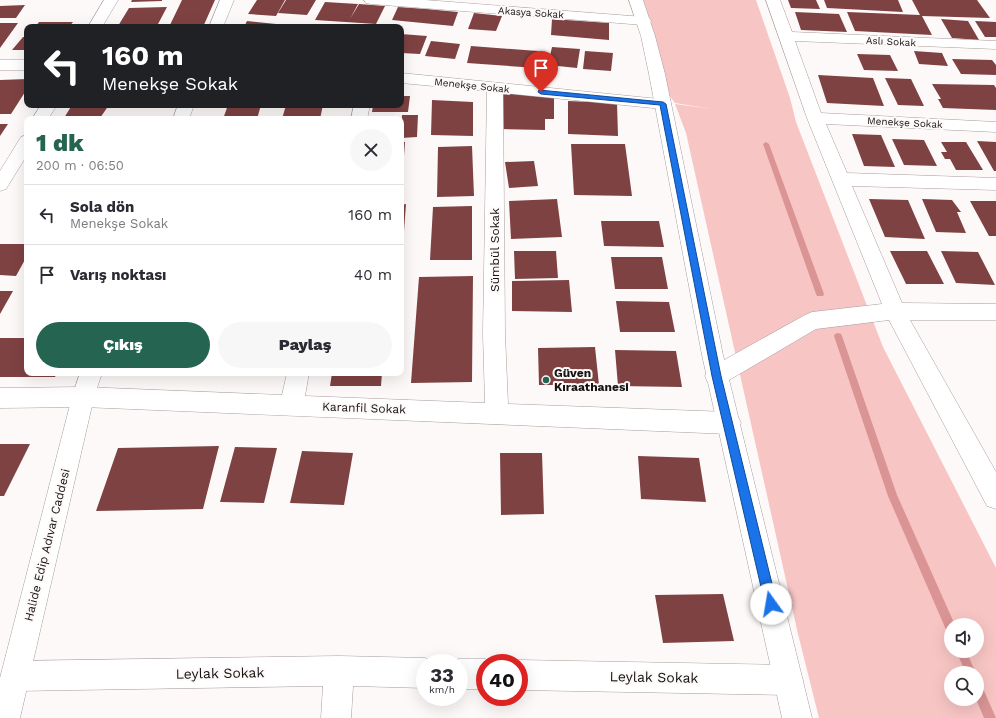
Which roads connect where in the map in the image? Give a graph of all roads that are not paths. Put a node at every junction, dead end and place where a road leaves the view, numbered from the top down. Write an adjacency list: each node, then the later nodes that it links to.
1 (111, 0): 7 (street)
2 (227, 0): 8 (street)
3 (371, 0): 6 (street, Akasya Sokak)
4 (636, 0): 6 (street)
5 (773, 0): 9 (street)
6 (644, 21): 15 (street)
7 (97, 24)
8 (217, 24)
9 (786, 36): 10 (street, Aslı Sokak); 16 (street)
10 (996, 46)
11 (0, 65): 12 (street)
12 (24, 65)
13 (404, 78): 14 (street, Menekşe Sokak)
14 (495, 88): 15 (street, Menekşe Sokak); 30 (street, Sümbül Sokak)
15 (663, 104): 26 (street)
16 (815, 118): 17 (street, Menekşe Sokak); 19 (street)
17 (996, 127)
18 (24, 146): 21 (street)
19 (840, 179): 20 (street); 22 (street)
20 (996, 184)
21 (0, 185)
22 (895, 311): 23 (street); 26 (street); 32 (street)
23 (996, 312)
24 (90, 376): 27 (street, Halide Edip Adıvar Caddesi)
25 (297, 376): 29 (street)
26 (716, 376): 31 (street)
27 (83, 397): 28 (street, Karanfil Sokak); 29 (street, Karanfil Sokak); 37 (street, Halide Edip Adıvar Caddesi)
28 (0, 398)
29 (291, 406): 30 (street, Karanfil Sokak)
30 (497, 413): 31 (street, Karanfil Sokak)
31 (729, 422): 38 (street)
32 (989, 471): 33 (street)
33 (996, 497)
34 (339, 671): 35 (street, Leylak Sokak); 37 (street, Leylak Sokak); 40 (street)
35 (416, 673)
36 (528, 675): 38 (street, Leylak Sokak)
37 (16, 676): 39 (street, Halide Edip Adıvar Caddesi)
38 (788, 680): 41 (street)
39 (6, 718)
40 (336, 718)
41 (797, 718)

